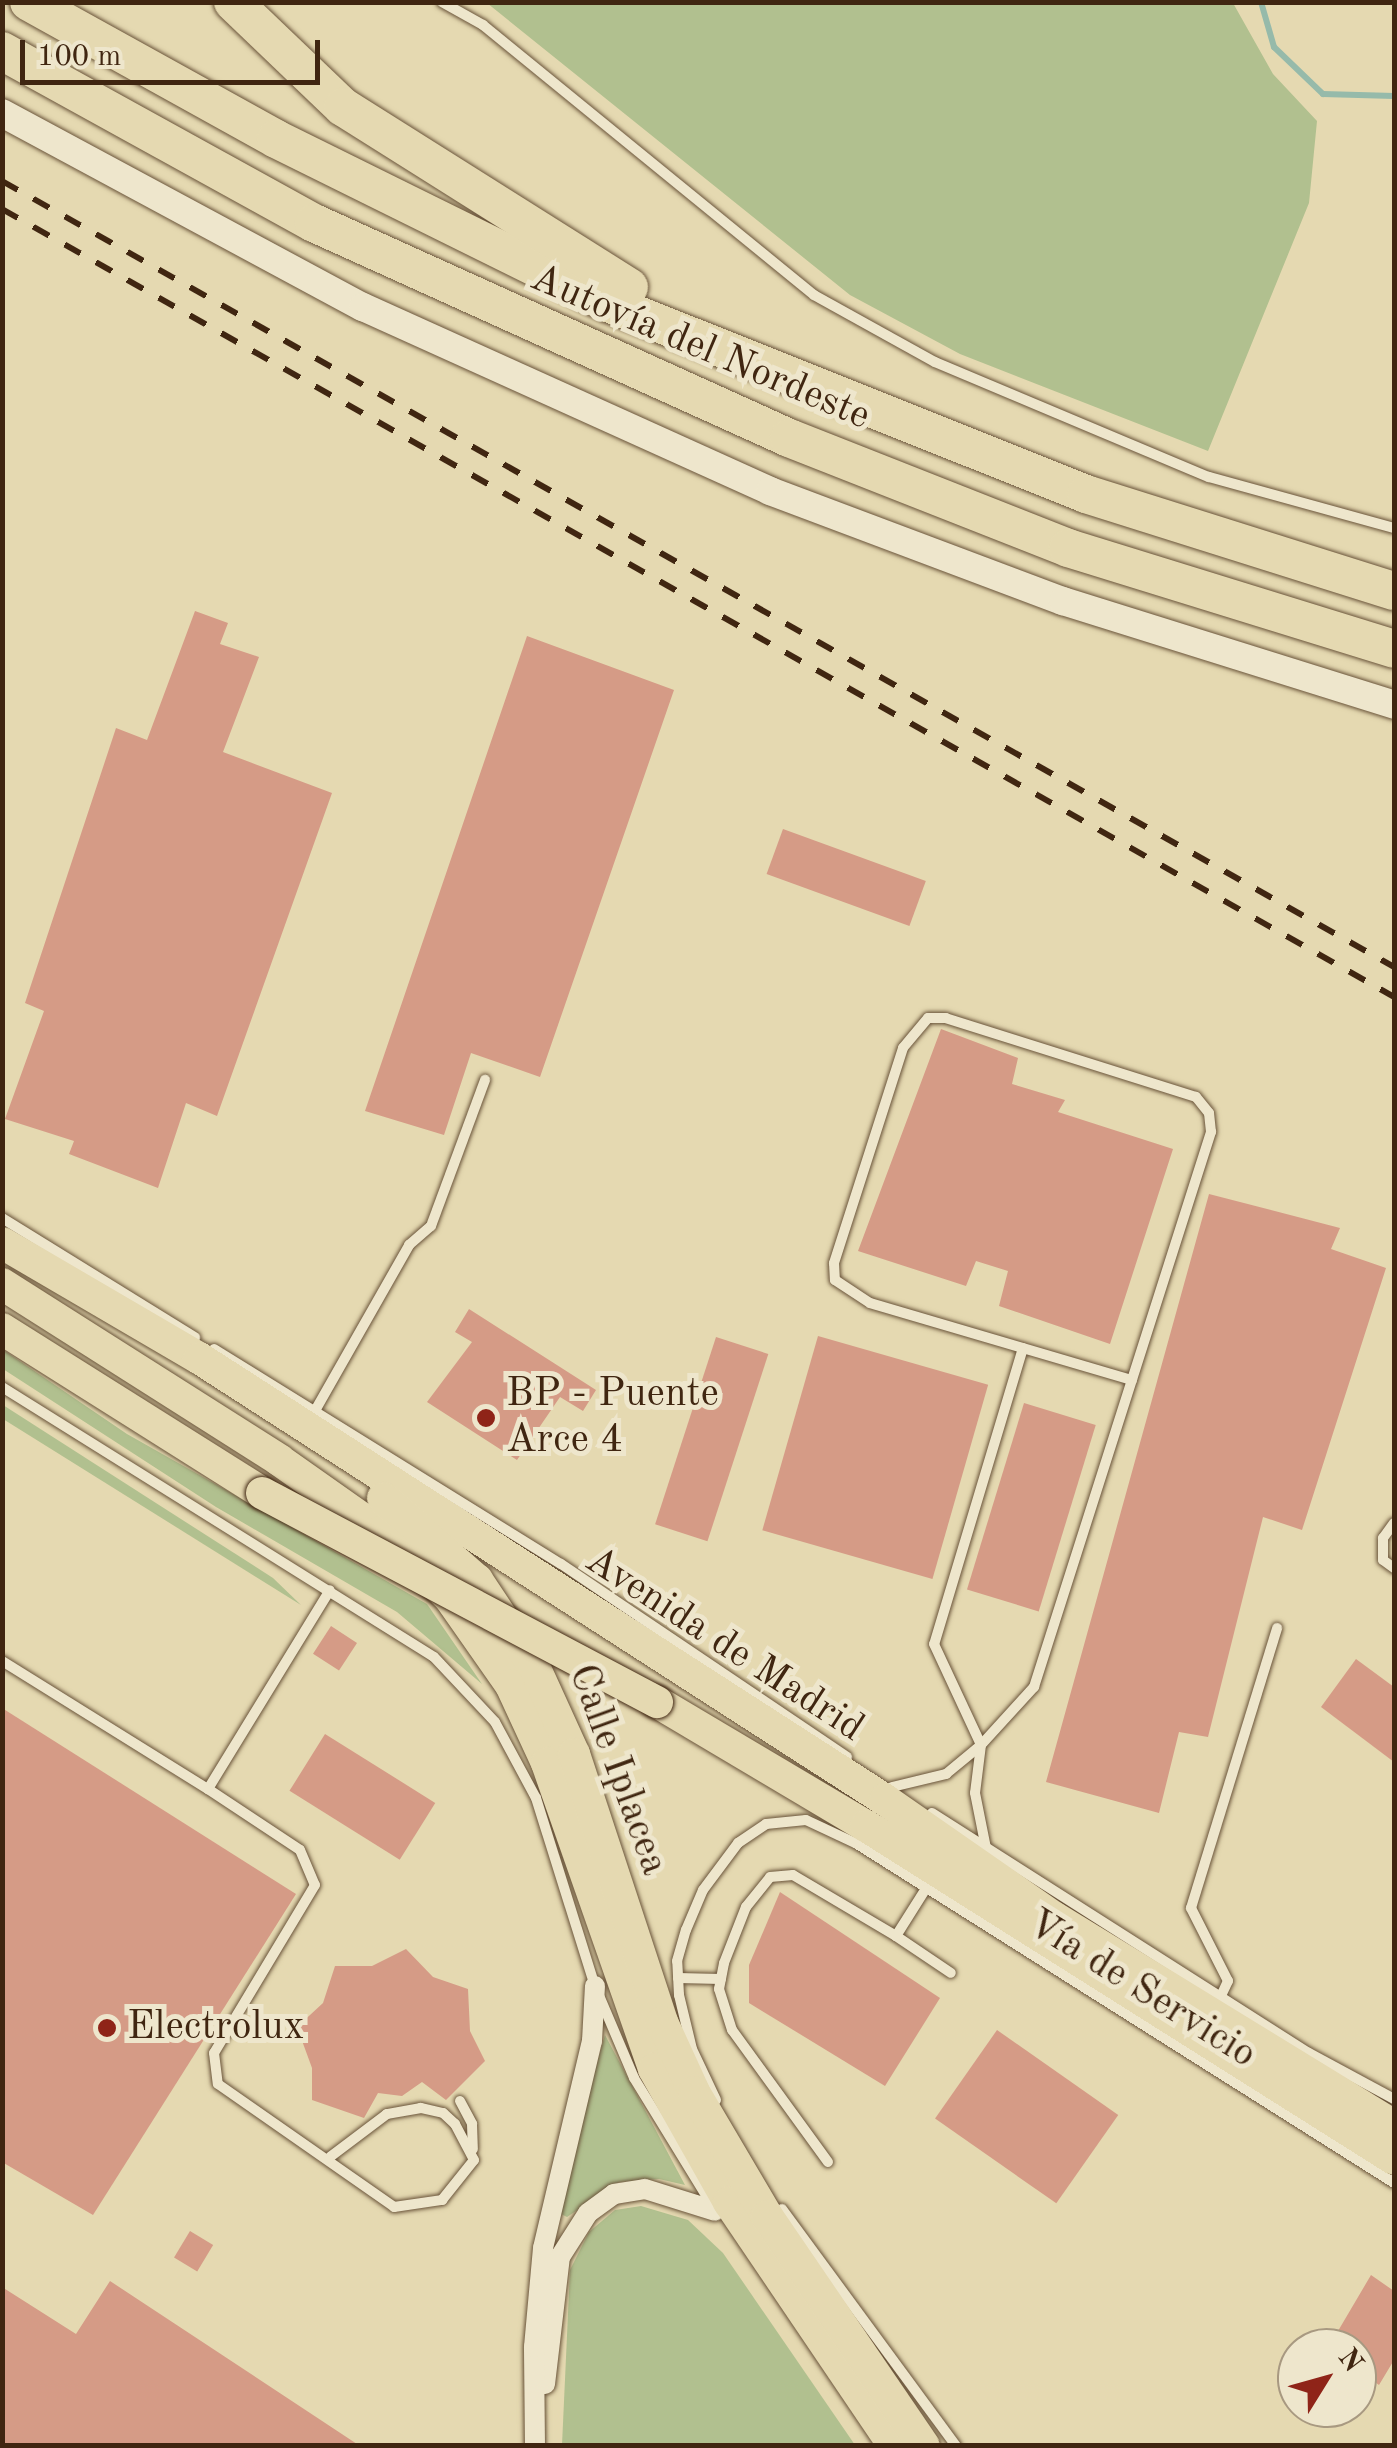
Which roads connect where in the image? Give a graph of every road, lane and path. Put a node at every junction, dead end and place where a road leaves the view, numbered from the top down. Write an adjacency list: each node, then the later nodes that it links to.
1 (29, 2): 7 (highway, Autovía del Nordeste)
2 (233, 2): 7 (highway)
3 (442, 2): 6 (lane)
4 (2, 51): 8 (highway, Autovía del Nordeste)
5 (2, 113): 9 (street)
6 (1394, 528)
7 (1384, 588)
8 (1394, 649)
9 (1394, 705)
10 (485, 1080): 18 (lane)
11 (2, 1218): 18 (lane)
12 (2, 1245): 41 (main road, Avenida de Madrid); 51 (main road, Calle Iplacea)
13 (2, 1284): 48 (main road, Calle Iplacea)
14 (2, 1329): 44 (main road, Avenida de Madrid, bridge)
15 (1023, 1348): 16 (lane); 16 (lane); 24 (lane)
16 (1132, 1380): 24 (lane)
17 (2, 1388): 21 (lane)
18 (316, 1409): 25 (lane)
19 (1394, 1523): 20 (lane)
20 (1394, 1568)
21 (330, 1590): 28 (lane); 37 (lane)
22 (1277, 1628): 38 (lane)
23 (2, 1660): 28 (lane)
24 (981, 1745): 27 (lane); 31 (lane)
25 (859, 1764)
26 (875, 1776): 27 (lane)
27 (892, 1786): 29 (lane)
28 (208, 1789): 43 (lane)
29 (908, 1797)
30 (923, 1807): 31 (lane)
31 (986, 1849): 38 (lane)
32 (925, 1890): 33 (lane); 35 (lane, Vía de Servicio); 46 (lane, Vía de Servicio)
33 (896, 1936): 34 (lane); 36 (lane)
34 (951, 1973)
35 (678, 1978): 36 (lane); 52 (lane)
36 (721, 1979): 45 (lane)
37 (595, 1986): 47 (lane); 49 (street)
38 (1220, 1998): 39 (lane)
39 (1394, 2099)
40 (460, 2101): 42 (lane)
41 (1394, 2126)
42 (472, 2150): 43 (lane); 43 (lane)
43 (330, 2158)
44 (1394, 2159)
45 (828, 2162)
46 (1394, 2183)
47 (715, 2211): 48 (lane); 49 (street)
48 (844, 2372): 50 (main road, Calle Iplacea)
49 (536, 2446)
50 (894, 2446)
51 (924, 2446)
52 (956, 2446)

